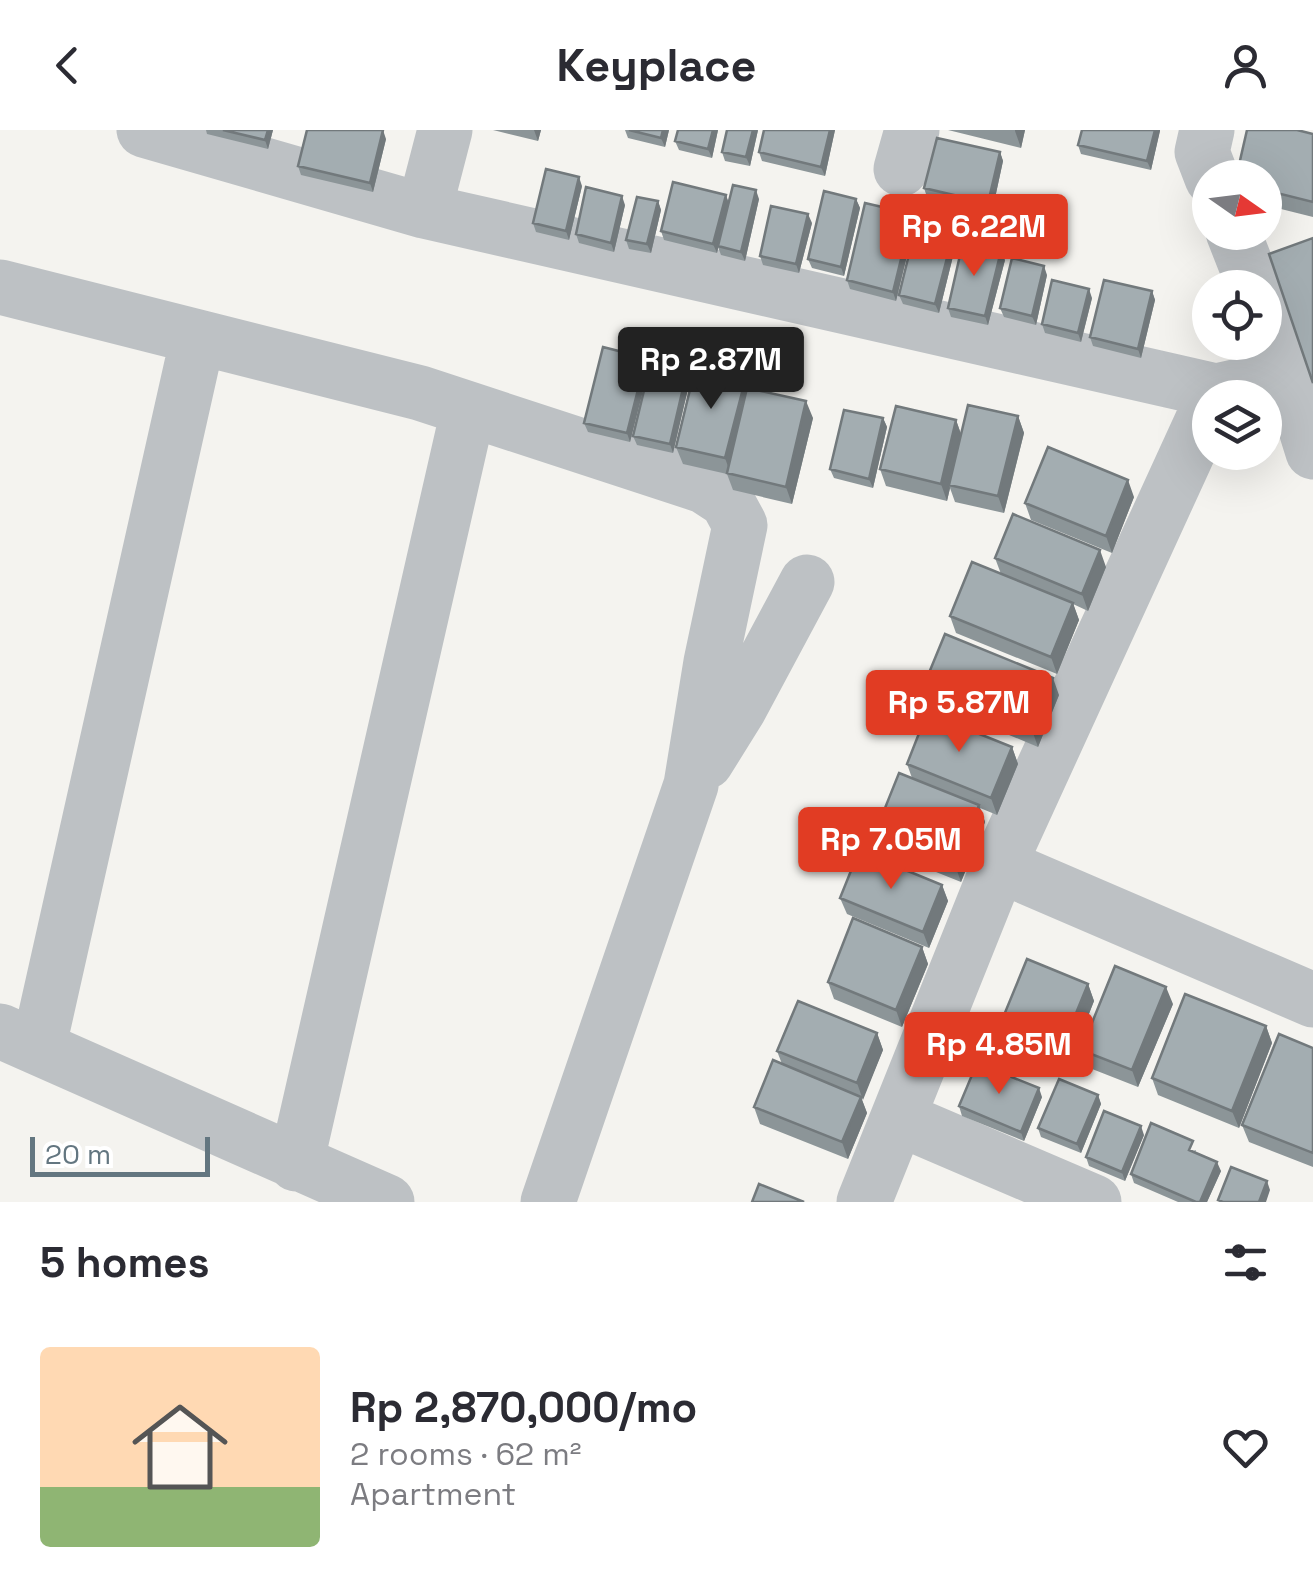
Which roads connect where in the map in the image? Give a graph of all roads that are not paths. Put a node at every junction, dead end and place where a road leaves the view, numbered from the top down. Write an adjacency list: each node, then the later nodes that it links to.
1 (445, 130): 5 (street)
2 (1207, 130): 4 (street)
3 (142, 131): 5 (street)
4 (1205, 160)
5 (424, 211): 11 (street)
6 (0, 287): 7 (street)
7 (198, 337): 12 (street); 19 (street)
8 (1282, 357): 9 (street)
9 (1289, 375): 10 (street); 14 (street)
10 (1272, 380)
11 (1192, 393)
12 (468, 410): 16 (street); 21 (street)
13 (1192, 444): 17 (street)
14 (1313, 452)
15 (807, 582): 16 (street)
16 (691, 785): 23 (street)
17 (999, 865): 18 (street); 20 (street)
18 (1313, 1000)
19 (20, 1038): 21 (street)
20 (900, 1120): 24 (street); 25 (street)
21 (296, 1164): 22 (street)
22 (388, 1202)
23 (548, 1202)
24 (864, 1202)
25 (1094, 1202)

